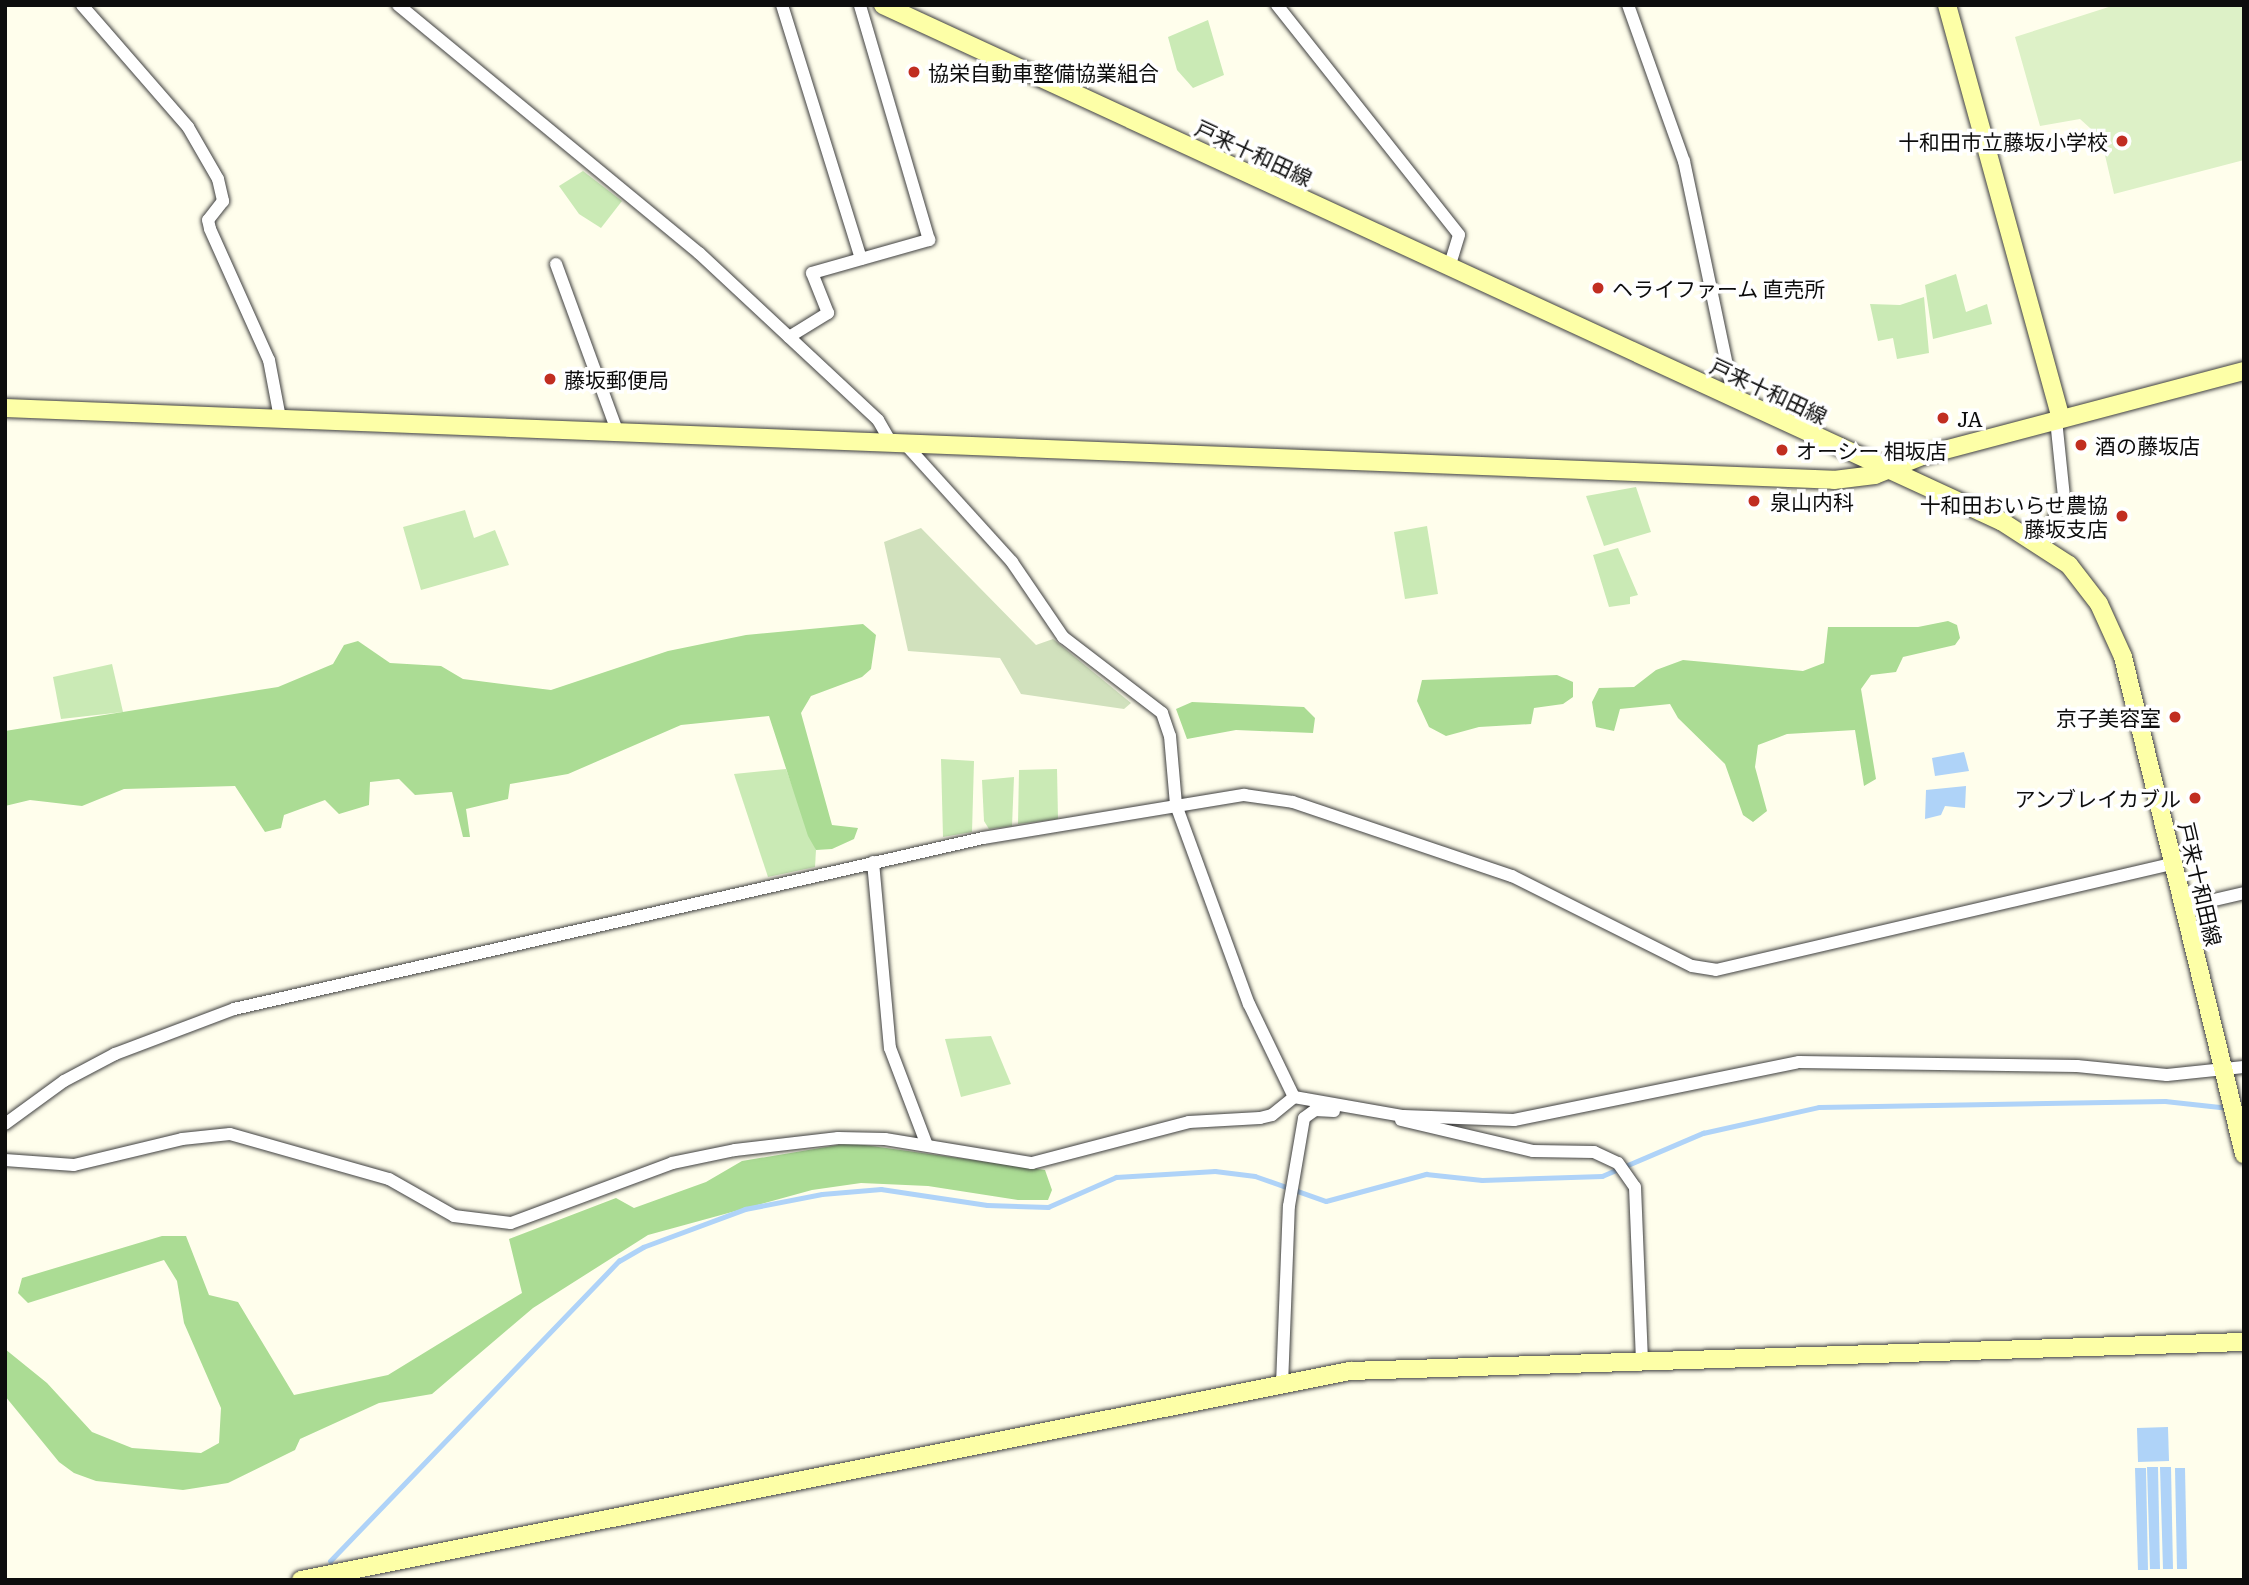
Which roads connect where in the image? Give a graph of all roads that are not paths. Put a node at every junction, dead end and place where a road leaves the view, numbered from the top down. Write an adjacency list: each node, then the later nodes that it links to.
1 (82, 5): 16 (street)
2 (398, 5): 12 (street)
3 (782, 5): 9 (street)
4 (860, 5): 9 (street)
5 (1277, 5): 11 (street)
6 (1628, 5): 14 (street)
7 (1947, 5): 17 (street)
8 (890, 7): 11 (street, 戸来十和田線)
9 (861, 259): 12 (street)
10 (556, 264): 18 (street)
11 (1450, 268): 14 (street, 戸来十和田線)
12 (789, 337): 19 (street)
13 (2244, 371): 17 (street)
14 (1734, 399): 20 (street, 戸来十和田線)
15 (5, 408): 16 (street)
16 (279, 418): 18 (street)
17 (2058, 419): 20 (street); 21 (street)
18 (618, 433): 19 (street)
19 (899, 445): 20 (street); 22 (street)
20 (1891, 470): 21 (street, 戸来十和田線)
21 (2042, 545): 24 (street, 戸来十和田線)
22 (1176, 805): 23 (street); 24 (street); 29 (street)
23 (873, 862): 32 (street); 33 (street)
24 (2173, 864): 26 (street, 戸来十和田線)
25 (2244, 892): 26 (street)
26 (2184, 907): 27 (street, 戸来十和田線)
27 (2222, 1066): 28 (street); 31 (street); 34 (street, 戸来十和田線)
28 (2244, 1067)
29 (1294, 1097): 30 (street); 33 (street)
30 (1351, 1108): 31 (street); 38 (street)
31 (1396, 1115): 37 (street)
32 (5, 1124)
33 (926, 1143): 35 (street)
34 (2244, 1154)
35 (5, 1160)
36 (2244, 1342): 37 (street)
37 (1642, 1362): 38 (street)
38 (1282, 1385): 39 (street)
39 (301, 1580)

